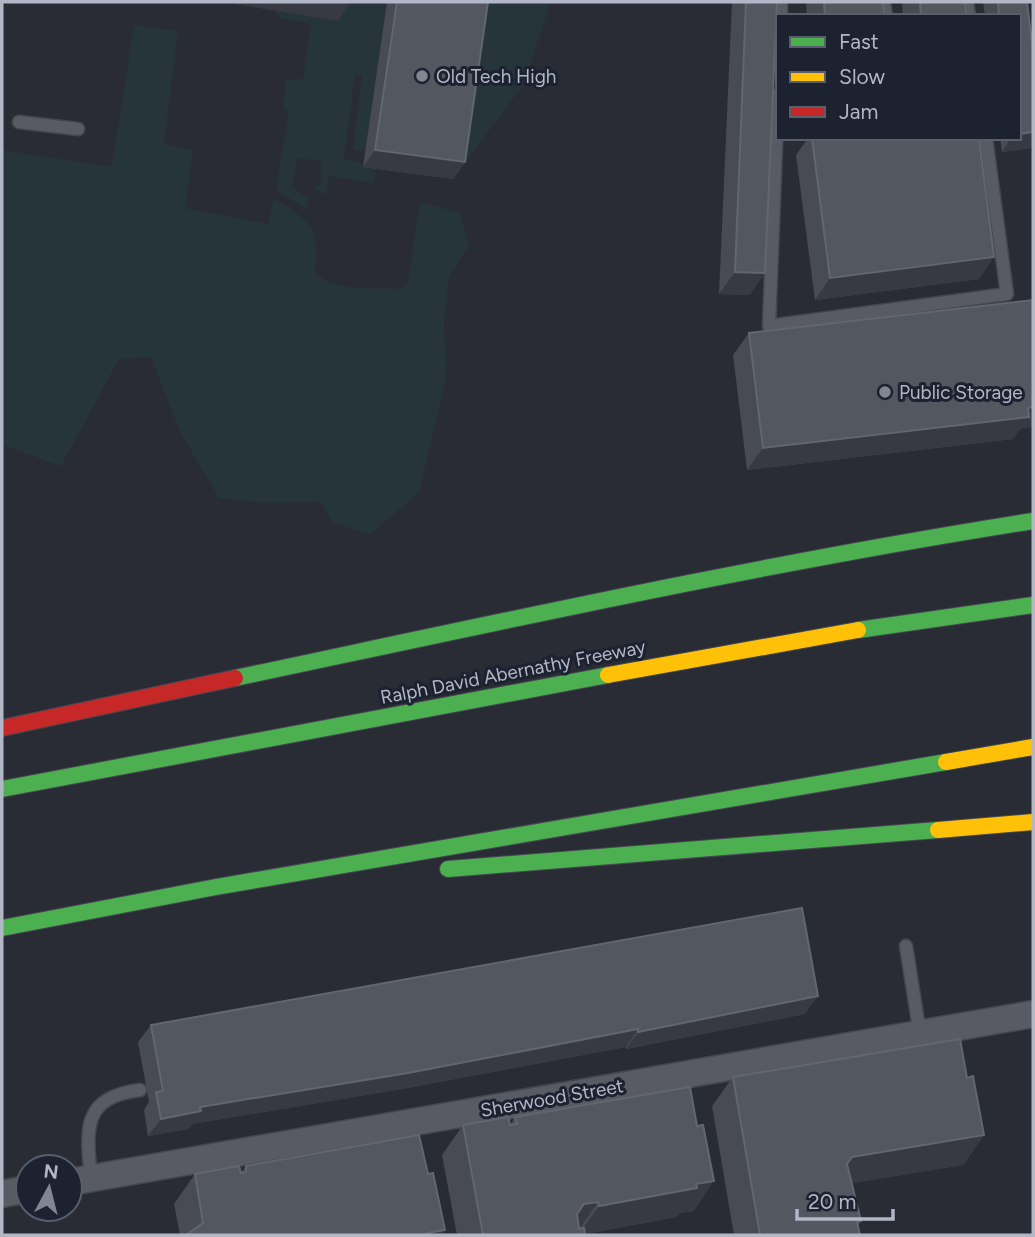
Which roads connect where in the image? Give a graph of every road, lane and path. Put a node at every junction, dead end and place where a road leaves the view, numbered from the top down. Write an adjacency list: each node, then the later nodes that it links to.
1 (19, 122): 2 (lane)
2 (78, 128)
3 (777, 140): 4 (lane)
4 (986, 140)
5 (1033, 521): 7 (highway)
6 (1033, 605): 9 (highway, Ralph David Abernathy Freeway)
7 (2, 728)
8 (1033, 747): 13 (highway)
9 (2, 789)
10 (1033, 822): 11 (highway)
11 (434, 870)
12 (393, 874): 13 (highway)
13 (216, 887): 14 (highway)
14 (2, 928)
15 (906, 946): 17 (lane)
16 (1033, 1014): 17 (street, Sherwood Street)
17 (920, 1034): 20 (street, Sherwood Street)
18 (140, 1090): 19 (lane)
19 (84, 1165)
20 (84, 1179)

